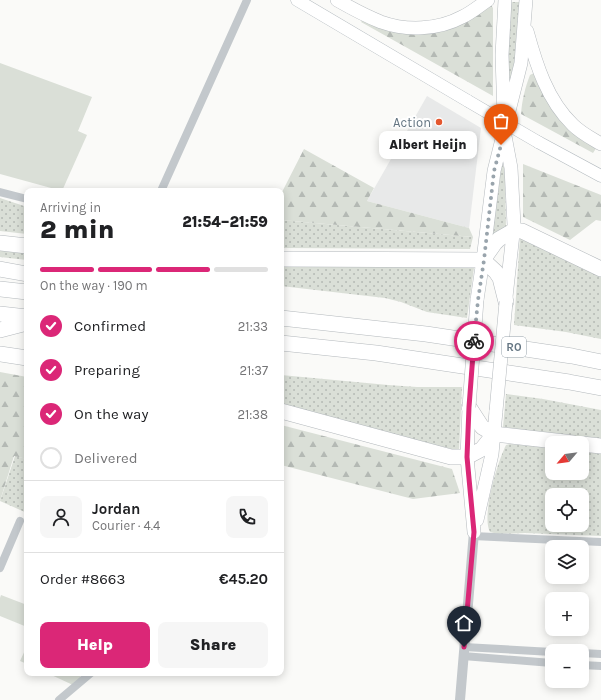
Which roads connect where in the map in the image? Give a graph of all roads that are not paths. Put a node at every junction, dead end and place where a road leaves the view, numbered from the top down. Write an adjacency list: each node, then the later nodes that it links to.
1 (247, 0): 11 (street)
2 (297, 0): 10 (main road, bridge)
3 (337, 0): 4 (main road)
4 (488, 0)
5 (505, 0): 8 (main road)
6 (526, 0): 7 (main road)
7 (524, 22): 8 (main road); 9 (main road)
8 (504, 132): 14 (main road); 18 (main road)
9 (601, 144)
10 (601, 176)
11 (162, 188)
12 (0, 192): 13 (street)
13 (24, 198)
14 (513, 231): 18 (highway); 20 (highway); 24 (main road)
15 (0, 243): 16 (highway)
16 (24, 246)
17 (284, 259): 18 (highway)
18 (484, 260): 24 (highway); 35 (main road, bridge)
19 (0, 269): 21 (highway)
20 (601, 269)
21 (24, 273)
22 (0, 289): 23 (highway)
23 (24, 292)
24 (506, 302): 37 (main road, bridge)
25 (0, 314): 26 (highway)
26 (24, 317)
27 (284, 318): 33 (highway, R0)
28 (24, 324): 29 (highway)
29 (0, 330)
30 (284, 343): 34 (highway, R0)
31 (0, 354): 32 (highway)
32 (24, 358)
33 (601, 362)
34 (601, 388)
35 (469, 407): 37 (highway); 41 (main road)
36 (284, 412): 41 (highway)
37 (494, 434): 38 (highway); 41 (highway); 43 (main road)
38 (545, 440)
39 (589, 445): 40 (highway)
40 (601, 446)
41 (467, 457): 43 (main road)
42 (20, 521): 45 (street)
43 (474, 534): 44 (street); 46 (street)
44 (601, 542)
45 (0, 568)
46 (464, 652): 47 (street); 50 (street); 55 (street)
47 (545, 652)
48 (589, 653): 49 (street)
49 (601, 654)
50 (545, 662)
51 (589, 665): 52 (street)
52 (601, 666)
53 (87, 676): 54 (street)
54 (59, 700)
55 (460, 700)

